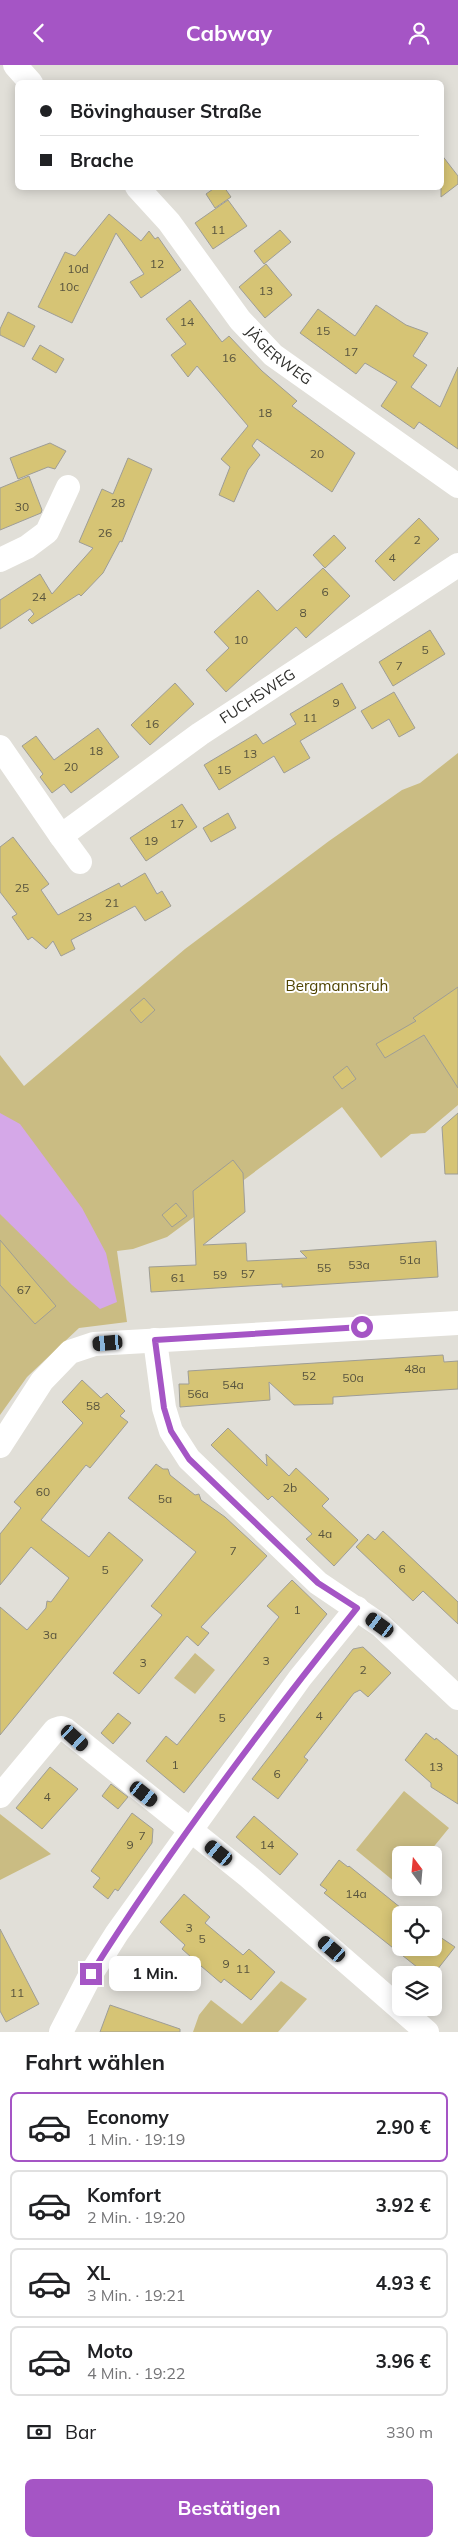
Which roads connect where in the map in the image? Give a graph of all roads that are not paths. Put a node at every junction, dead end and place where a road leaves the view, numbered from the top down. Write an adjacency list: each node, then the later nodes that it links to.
1 (14, 65): 2 (street)
2 (28, 80)
3 (139, 190): 4 (street, JÄGERWEG)
4 (458, 486)
5 (68, 487): 6 (street)
6 (0, 560)
7 (458, 565): 9 (street, FUCHSWEG)
8 (0, 747): 9 (street)
9 (61, 836): 10 (street)
10 (80, 862)
11 (458, 1323): 12 (street)
12 (155, 1340): 13 (street); 14 (street)
13 (0, 1446)
14 (357, 1608): 15 (street); 17 (street)
15 (458, 1697)
16 (0, 1796): 17 (street)
17 (189, 1829): 18 (street); 19 (street)
18 (61, 2032)
19 (427, 2032)

